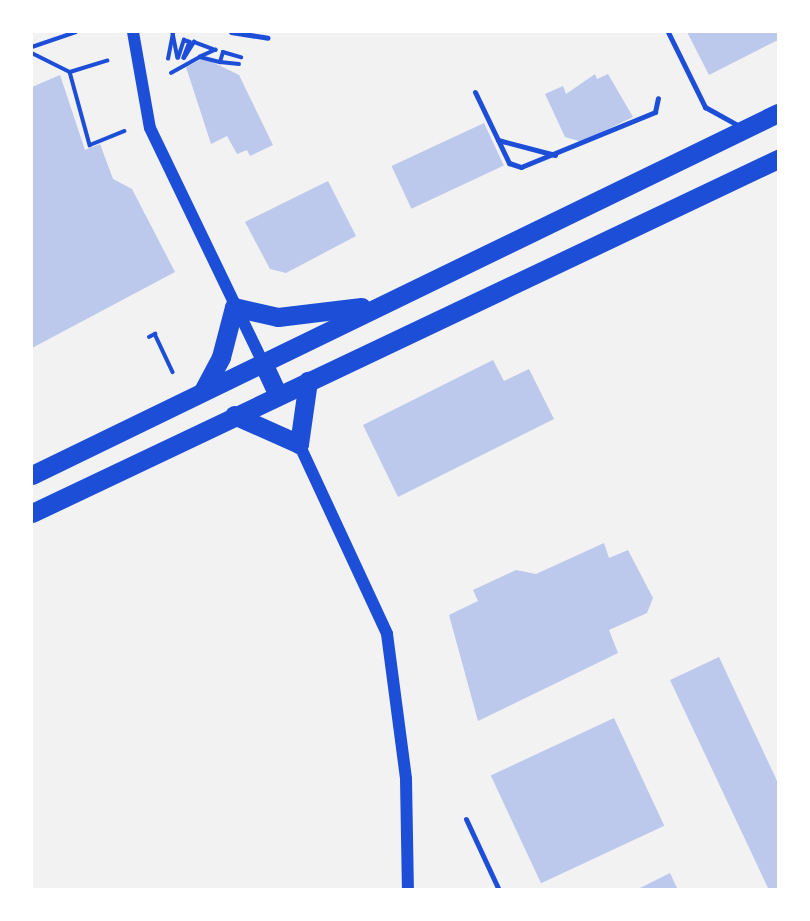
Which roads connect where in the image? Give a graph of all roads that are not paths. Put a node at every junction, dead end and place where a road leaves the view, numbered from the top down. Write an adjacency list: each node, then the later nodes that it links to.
1 (133, 32): 13 (street)
2 (231, 32): 3 (lane)
3 (264, 32)
4 (668, 32): 8 (lane)
5 (475, 93): 9 (lane)
6 (658, 98): 10 (lane)
7 (779, 113): 8 (highway)
8 (747, 130): 12 (highway)
9 (498, 140): 10 (lane); 10 (lane)
10 (559, 155)
11 (779, 159): 15 (highway)
12 (376, 304): 13 (highway); 14 (highway)
13 (234, 307): 14 (street); 16 (highway)
14 (263, 363): 16 (highway); 17 (highway)
15 (308, 381): 17 (highway); 19 (highway)
16 (203, 391): 20 (highway)
17 (278, 395): 18 (highway)
18 (234, 415): 19 (highway); 21 (highway)
19 (299, 444): 23 (street)
20 (32, 475)
21 (32, 513)
22 (466, 819): 24 (lane)
23 (408, 890)
24 (499, 890)

